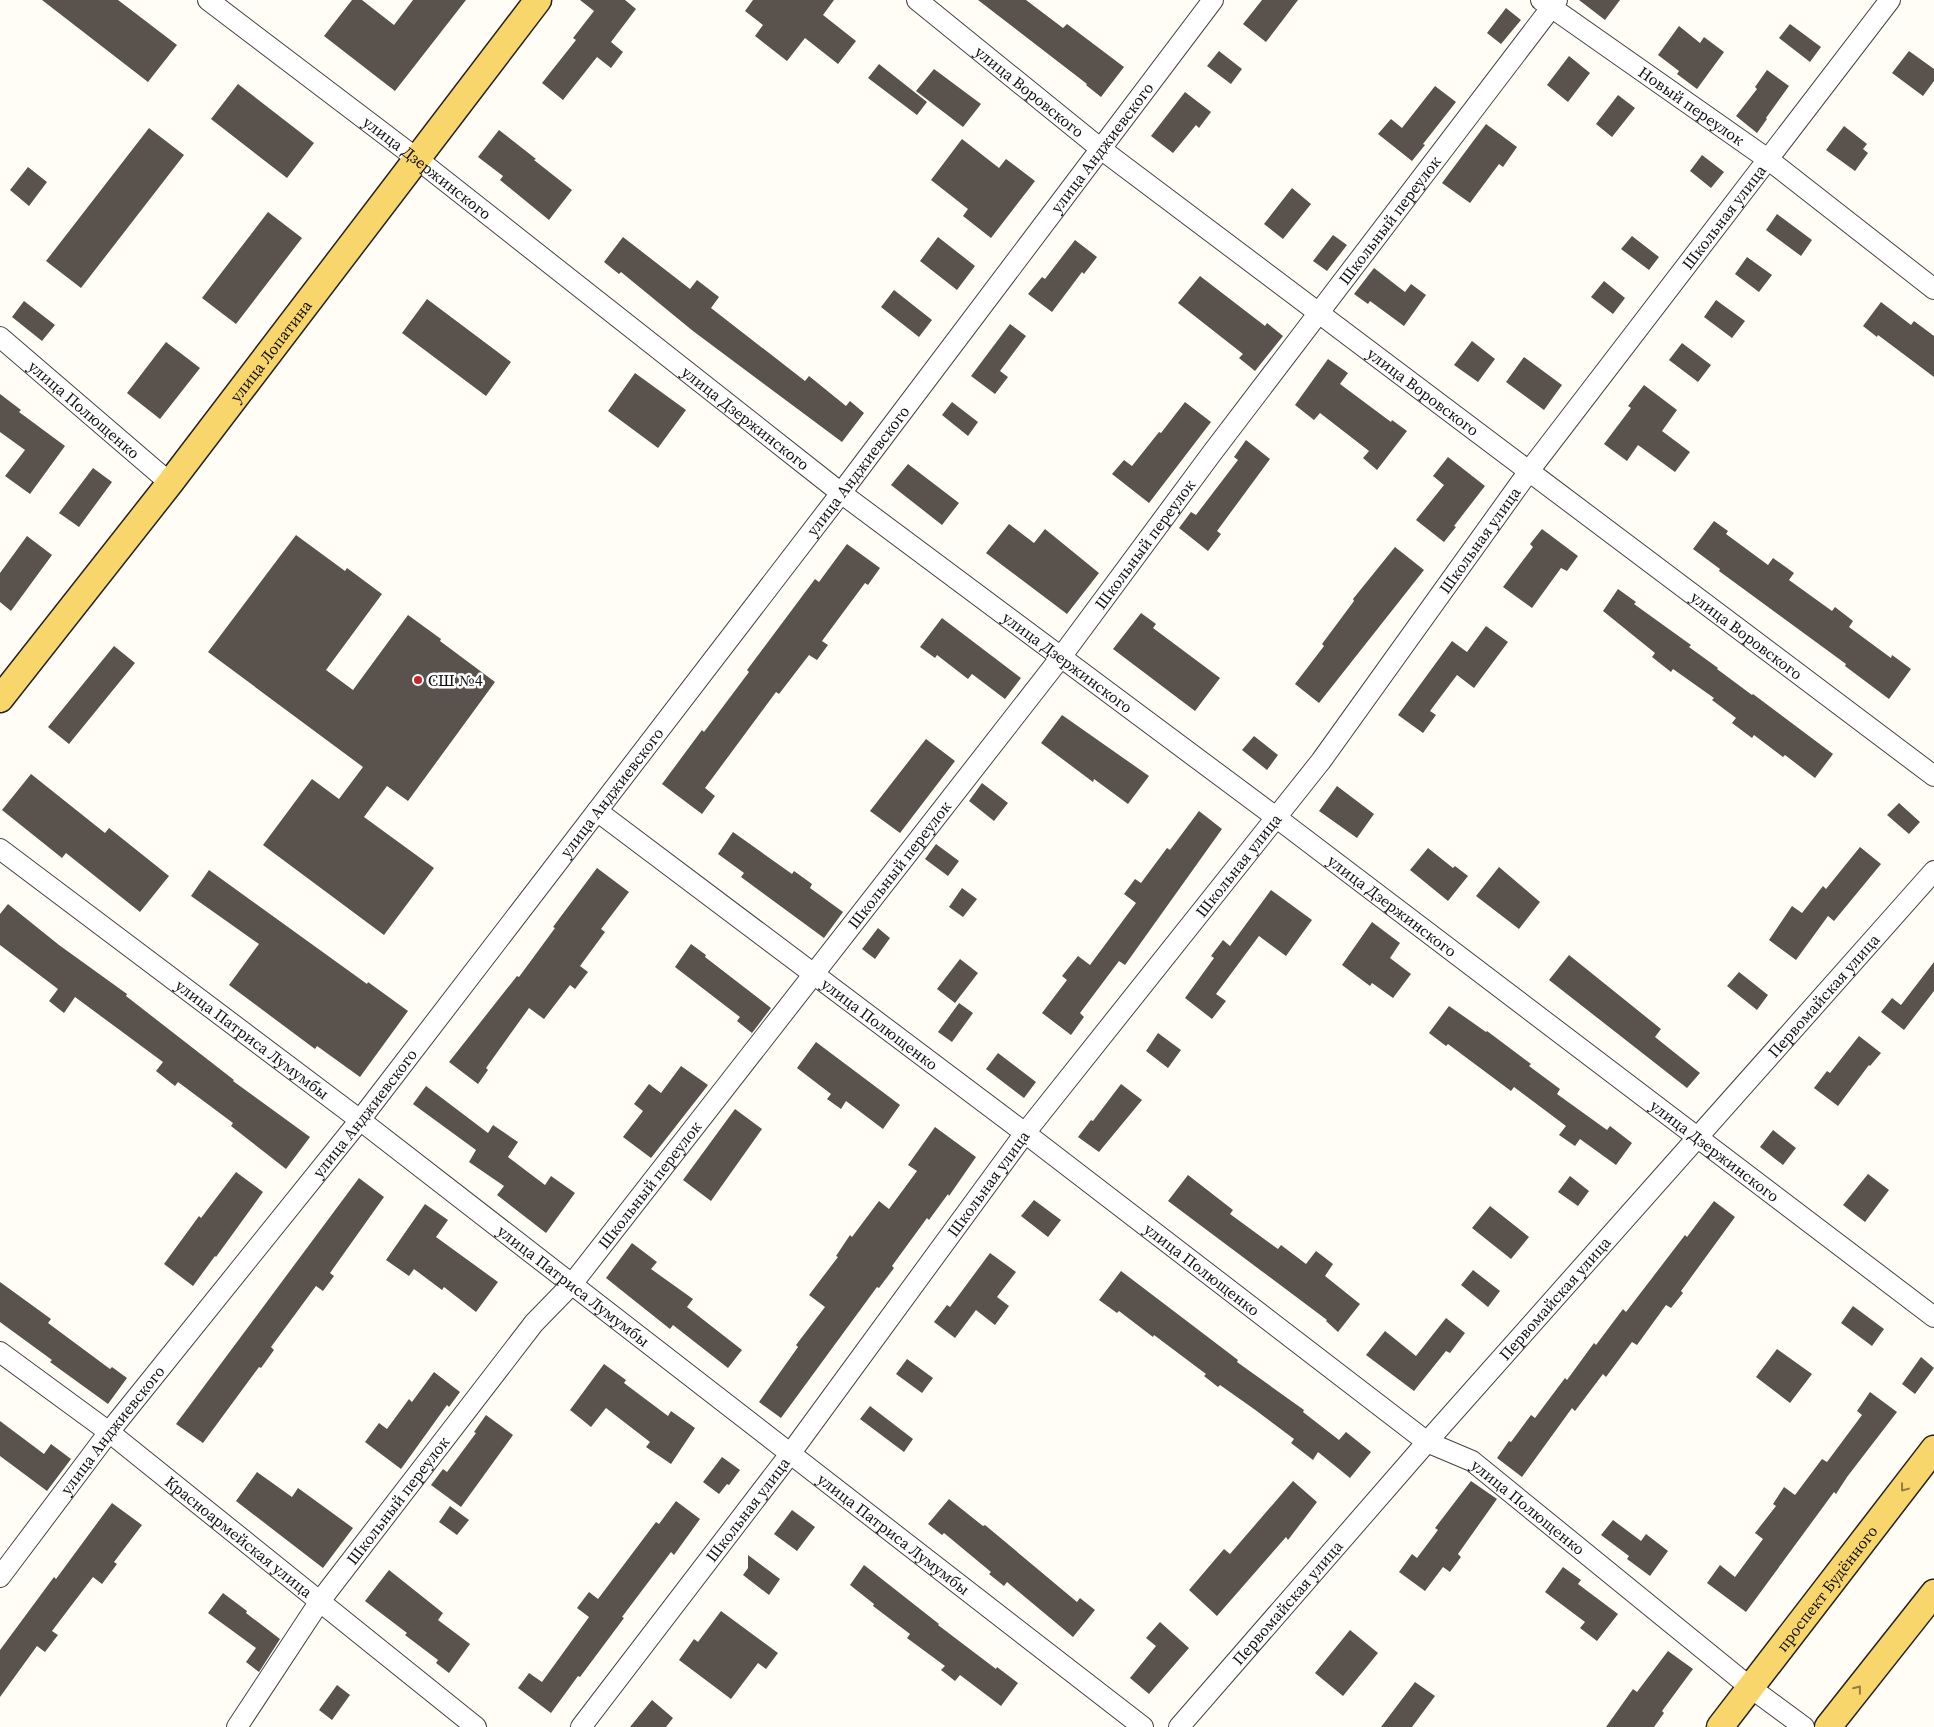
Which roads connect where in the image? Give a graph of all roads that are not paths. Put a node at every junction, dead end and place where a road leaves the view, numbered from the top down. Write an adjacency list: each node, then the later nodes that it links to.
1 (208, 0): 8 (street, улица Дзержинского)
2 (538, 0): 8 (main road, улица Лопатина)
3 (917, 0): 7 (street, улица Воровского)
4 (1213, 0): 7 (street, улица Анджиевского)
5 (1890, 0): 9 (street, Школьная улица)
6 (1549, 3): 9 (street, Новый переулок); 11 (street, Школьный переулок)
7 (1100, 149): 11 (street, улица Воровского); 15 (street, улица Анджиевского)
8 (416, 158): 14 (main road, улица Лопатина); 15 (street, улица Дзержинского)
9 (1769, 160): 10 (street, Новый переулок); 13 (street, Школьная улица)
10 (1934, 289)
11 (1319, 314): 13 (street, улица Воровского); 16 (street, Школьный переулок)
12 (0, 337): 14 (street, улица Полющенко)
13 (1529, 471): 18 (street, улица Воровского); 20 (street, Школьная улица)
14 (170, 483): 17 (main road, улица Лопатина)
15 (841, 493): 16 (street, улица Дзержинского); 19 (street, улица Анджиевского)
16 (1061, 657): 20 (street, улица Дзержинского); 23 (street, Школьный переулок)
17 (0, 699)
18 (1934, 776)
19 (597, 811): 23 (street, улица Полющенко); 24 (street, улица Анджиевского)
20 (1277, 818): 25 (street, Школьная улица); 26 (street, улица Дзержинского)
21 (0, 849): 24 (street, улица Патриса Лумумбы)
22 (1934, 871): 26 (street, Первомайская улица)
23 (813, 974): 25 (street, улица Полющенко); 27 (street, Школьный переулок)
24 (360, 1120): 27 (street, улица Патриса Лумумбы); 30 (street, улица Анджиевского)
25 (1025, 1133): 31 (street, улица Полющенко); 33 (street, Школьная улица)
26 (1698, 1138): 28 (street, улица Дзержинского); 31 (street, Первомайская улица)
27 (572, 1284): 33 (street, улица Патриса Лумумбы); 36 (street, Школьный переулок)
28 (1934, 1317)
29 (0, 1352): 30 (street, Красноармейская улица)
30 (109, 1432): 34 (street, улица Анджиевского); 36 (street, Красноармейская улица)
31 (1427, 1442): 37 (street, улица Полющенко); 42 (street, Первомайская улица)
32 (1934, 1449): 37 (main road, проспект Будённого, one-way to 37)
33 (790, 1454): 40 (street, Школьная улица); 41 (street, улица Патриса Лумумбы)
34 (0, 1577)
35 (1934, 1594): 45 (main road, one-way to 35)
36 (320, 1601): 38 (street, Школьный переулок); 39 (street, Красноармейская улица)
37 (1751, 1688): 43 (main road, проспект Будённого); 44 (street, улица Полющенко)
38 (237, 1727)
39 (476, 1727)
40 (580, 1727)
41 (1143, 1727)
42 (1179, 1727)
43 (1720, 1727)
44 (1804, 1727)
45 (1828, 1727)

